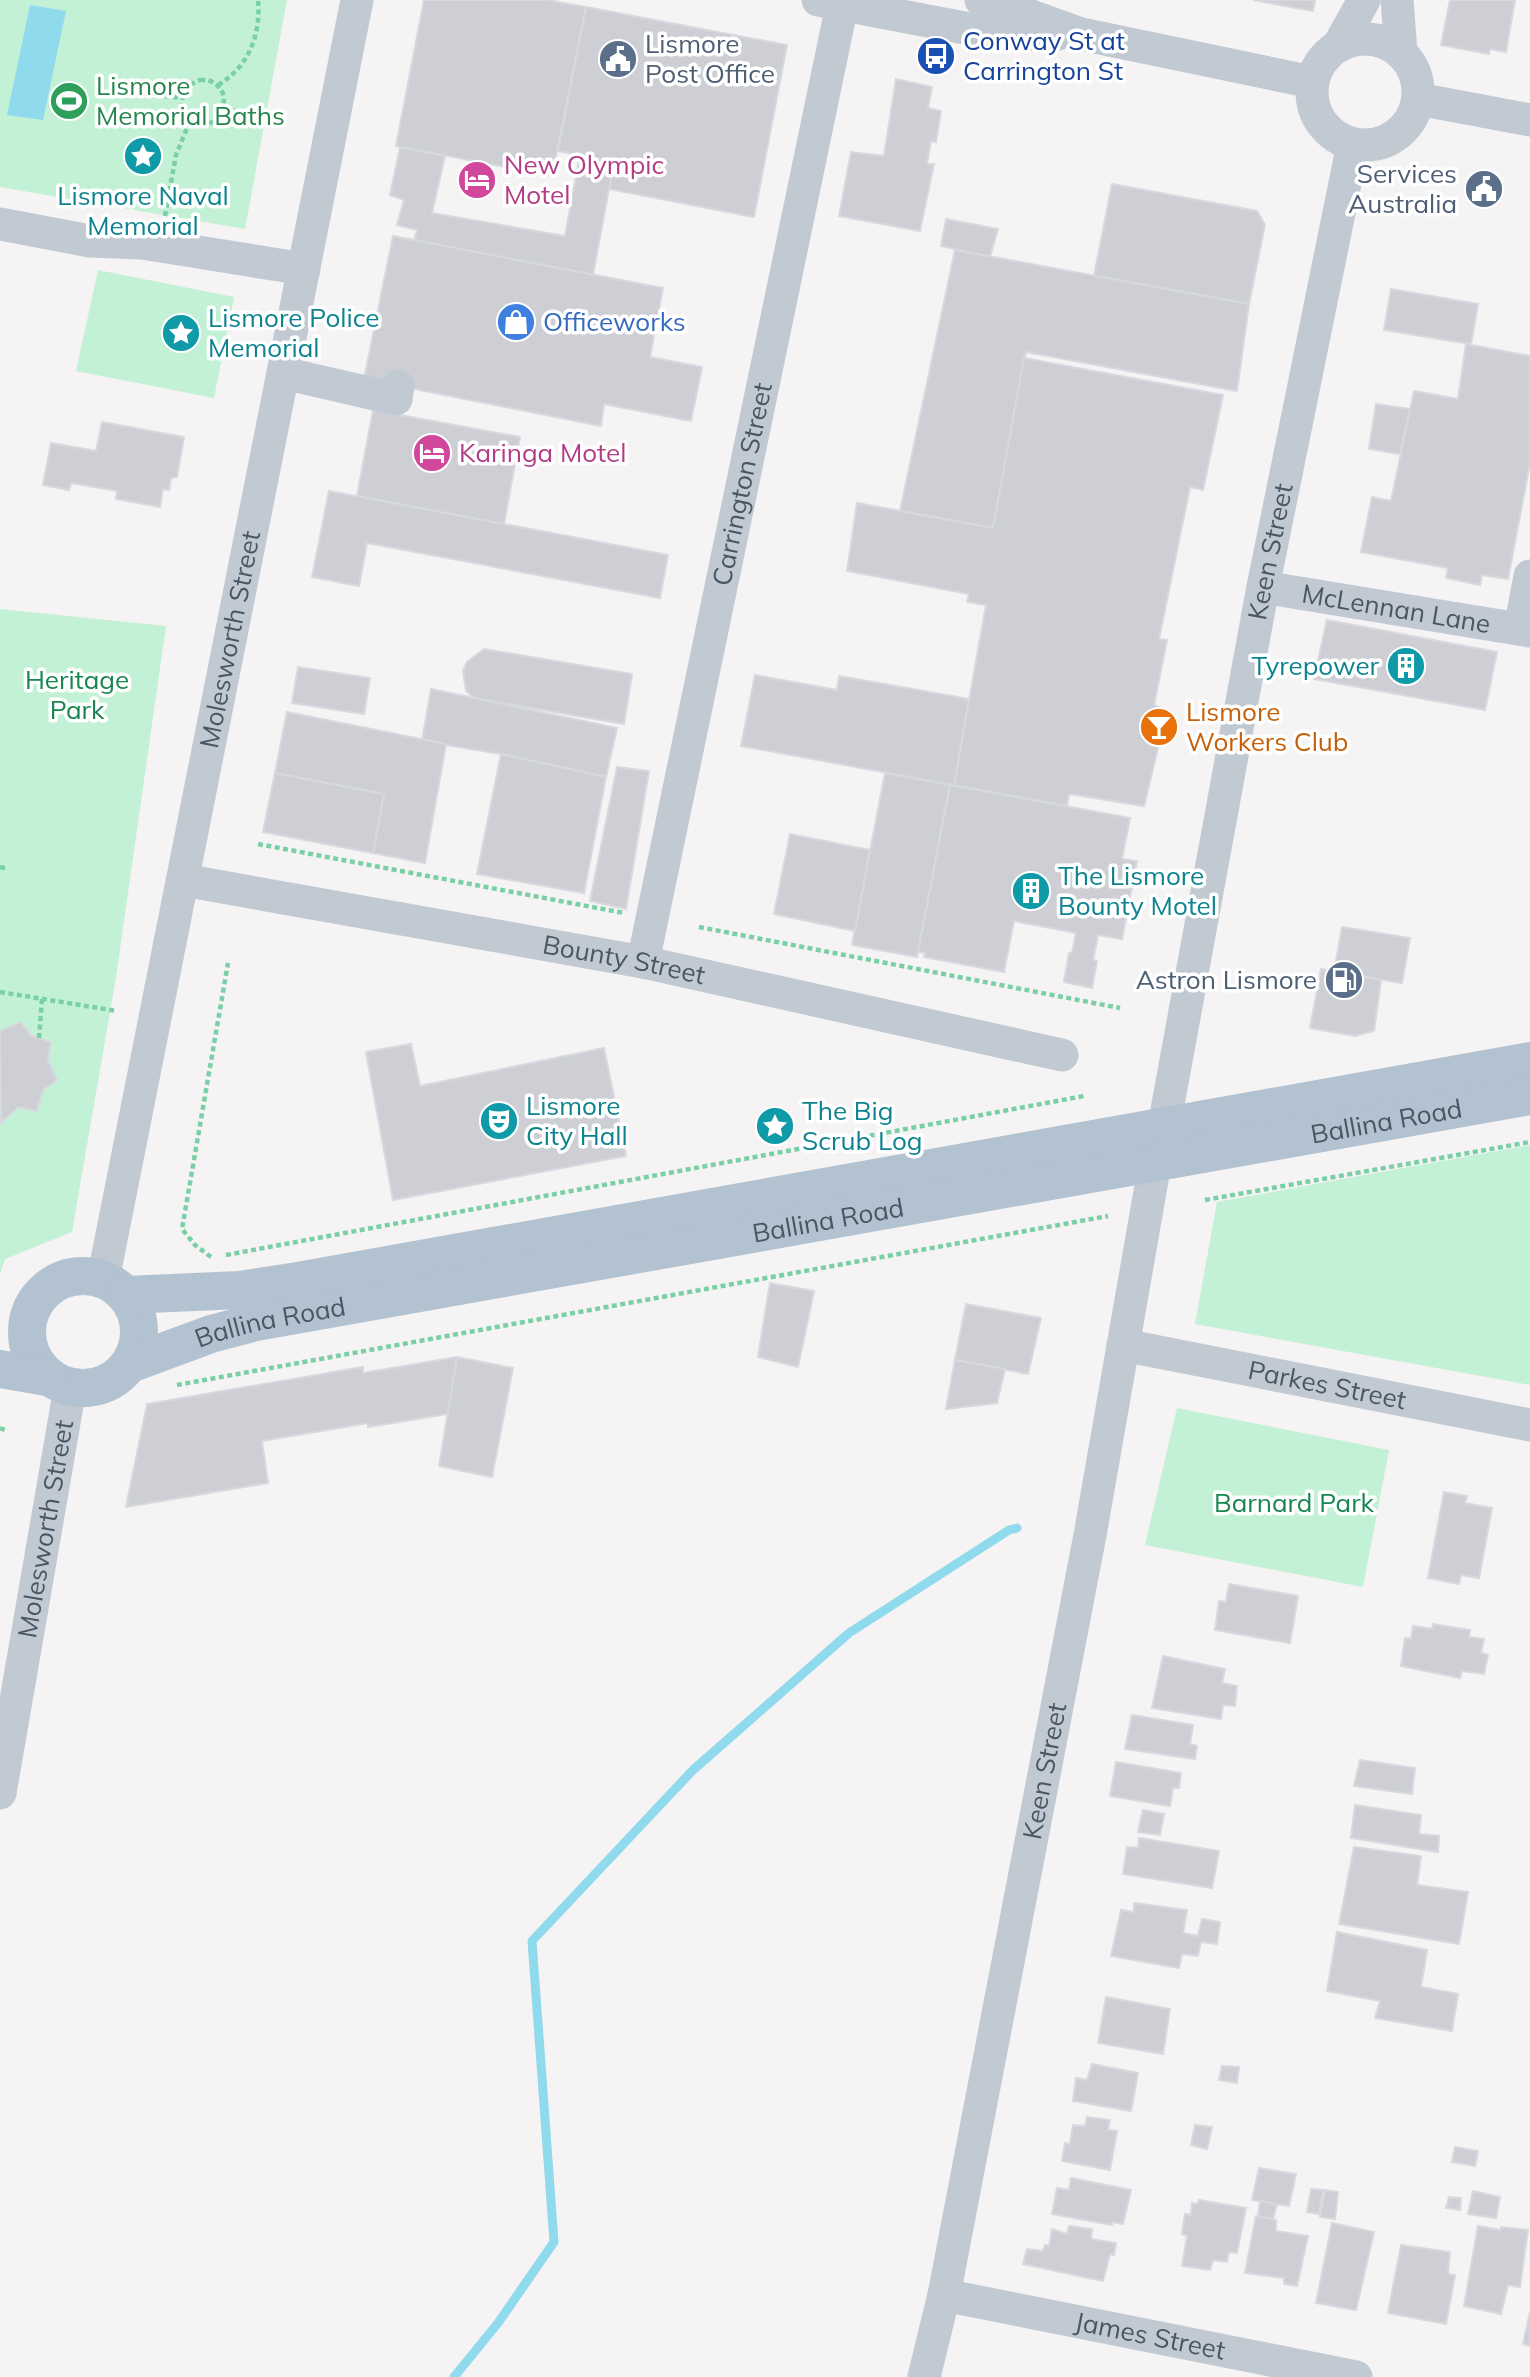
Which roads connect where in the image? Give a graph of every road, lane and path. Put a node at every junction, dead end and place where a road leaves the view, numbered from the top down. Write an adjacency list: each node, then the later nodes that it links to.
1 (258, 0): 11 (path)
2 (357, 0): 22 (street, Molesworth Street)
3 (981, 0): 7 (street)
4 (1364, 0): 8 (street)
5 (1397, 0): 9 (street)
6 (842, 2): 7 (street); 34 (street, Carrington Street)
7 (1081, 34): 10 (street)
8 (1339, 46): 9 (street); 10 (street)
9 (1401, 53): 14 (street)
10 (1312, 82): 19 (street)
11 (218, 85): 13 (path); 15 (path)
12 (139, 94): 13 (path)
13 (183, 98): 18 (path)
14 (1418, 99): 17 (street); 19 (street)
15 (222, 108): 16 (path); 18 (path)
16 (272, 119)
17 (1530, 120)
18 (189, 122): 20 (path)
19 (1353, 144): 26 (street, Keen Street)
20 (164, 223)
21 (0, 224): 22 (street)
22 (304, 269): 23 (street, Molesworth Street)
23 (283, 373): 24 (street); 31 (street, Molesworth Street)
24 (398, 386)
25 (1530, 576): 27 (street)
26 (1263, 587): 27 (street, McLennan Lane); 45 (street, Keen Street)
27 (1525, 630)
28 (258, 844): 32 (path, Bounty Street)
29 (0, 867): 30 (path)
30 (8, 869)
31 (183, 880): 34 (street, Bounty Street); 52 (street, Molesworth Street)
32 (628, 914)
33 (699, 927): 38 (path, Bounty Street)
34 (643, 962): 41 (street, Bounty Street)
35 (228, 963): 51 (path)
36 (0, 992): 37 (path)
37 (42, 999): 39 (path); 40 (path)
38 (1120, 1007)
39 (117, 1011)
40 (39, 1038)
41 (1062, 1055)
42 (1530, 1061): 45 (main road, Ballina Road)
43 (1084, 1096): 50 (path)
44 (1530, 1096): 47 (main road, Ballina Road)
45 (1164, 1126): 52 (main road, Ballina Road)
46 (1530, 1142): 48 (path)
47 (1155, 1163): 55 (street, Keen Street); 56 (main road, Ballina Road)
48 (1205, 1200)
49 (1108, 1216): 59 (path)
50 (225, 1255)
51 (211, 1257)
52 (114, 1287): 53 (main road); 56 (main road)
53 (35, 1302): 54 (main road); 58 (main road)
54 (0, 1320)
55 (1123, 1345): 60 (street, Parkes Street); 62 (street, Keen Street)
56 (130, 1364): 58 (main road)
57 (0, 1369): 58 (main road)
58 (59, 1382): 61 (street, Molesworth Street)
59 (166, 1387)
60 (1530, 1425)
61 (0, 1793)
62 (944, 2295): 63 (street, Keen Street); 64 (street, James Street)
63 (924, 2377)
64 (1356, 2377)

